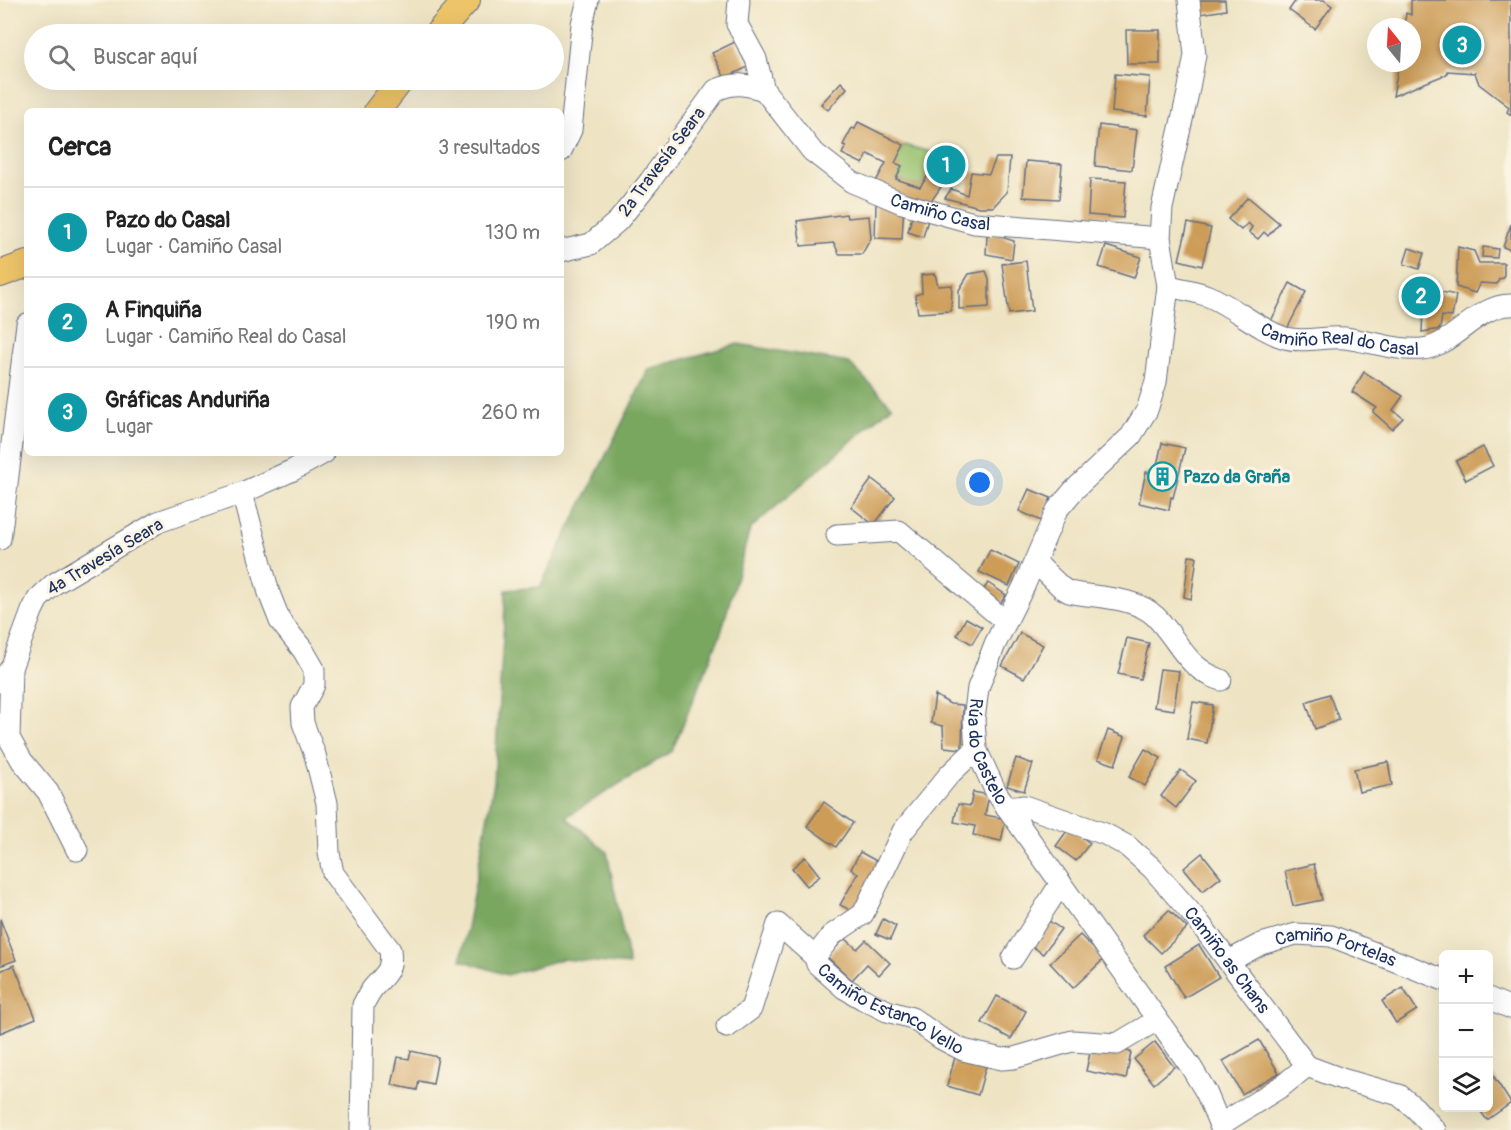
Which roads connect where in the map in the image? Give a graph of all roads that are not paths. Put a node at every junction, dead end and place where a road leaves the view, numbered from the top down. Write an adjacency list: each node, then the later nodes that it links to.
1 (467, 0): 5 (main road)
2 (588, 0): 9 (street)
3 (739, 0): 7 (street)
4 (1189, 0): 10 (street, Rúa do Castelo)
5 (446, 24)
6 (393, 90): 8 (main road)
7 (764, 90): 10 (street, Camiño Casal); 11 (street, 2ª Travesía Seara)
8 (379, 108)
9 (564, 145)
10 (1160, 238): 16 (street, Rúa do Castelo)
11 (564, 250)
12 (24, 253): 13 (main road)
13 (0, 256)
14 (24, 265): 15 (main road)
15 (0, 274)
16 (1168, 286): 17 (street, Camiño Real do Casal); 23 (street, Rúa do Castelo)
17 (1511, 305)
18 (24, 348): 22 (street)
19 (319, 456): 20 (street, 4ª Travesía Seara)
20 (242, 493): 25 (street, 4ª Travesía Seara); 41 (street)
21 (837, 535): 24 (street)
22 (0, 539)
23 (1035, 562): 24 (street, Rúa do Castelo); 26 (street)
24 (1006, 622): 27 (street, Rúa do Castelo)
25 (6, 675): 29 (street, 4ª Travesía Seara)
26 (1221, 680)
27 (976, 748): 28 (street, Rúa do Castelo); 31 (street, Camiño Estanco Vello)
28 (1007, 808): 30 (street, Rúa do Castelo); 33 (street, Camiño as Chans)
29 (77, 850)
30 (1061, 883): 32 (street); 37 (street, Rúa do Castelo)
31 (815, 957): 37 (street, Camiño Estanco Vello); 38 (street)
32 (1013, 958)
33 (1229, 961): 34 (street, Camiño Portelas); 39 (street, Camiño as Chans)
34 (1439, 978)
35 (1493, 1000): 36 (street)
36 (1511, 1008)
37 (1157, 1020): 40 (street, Rúa do Castelo)
38 (727, 1027)
39 (1307, 1066): 40 (street); 42 (street)
40 (1221, 1128)
41 (361, 1130)
42 (1435, 1130)

